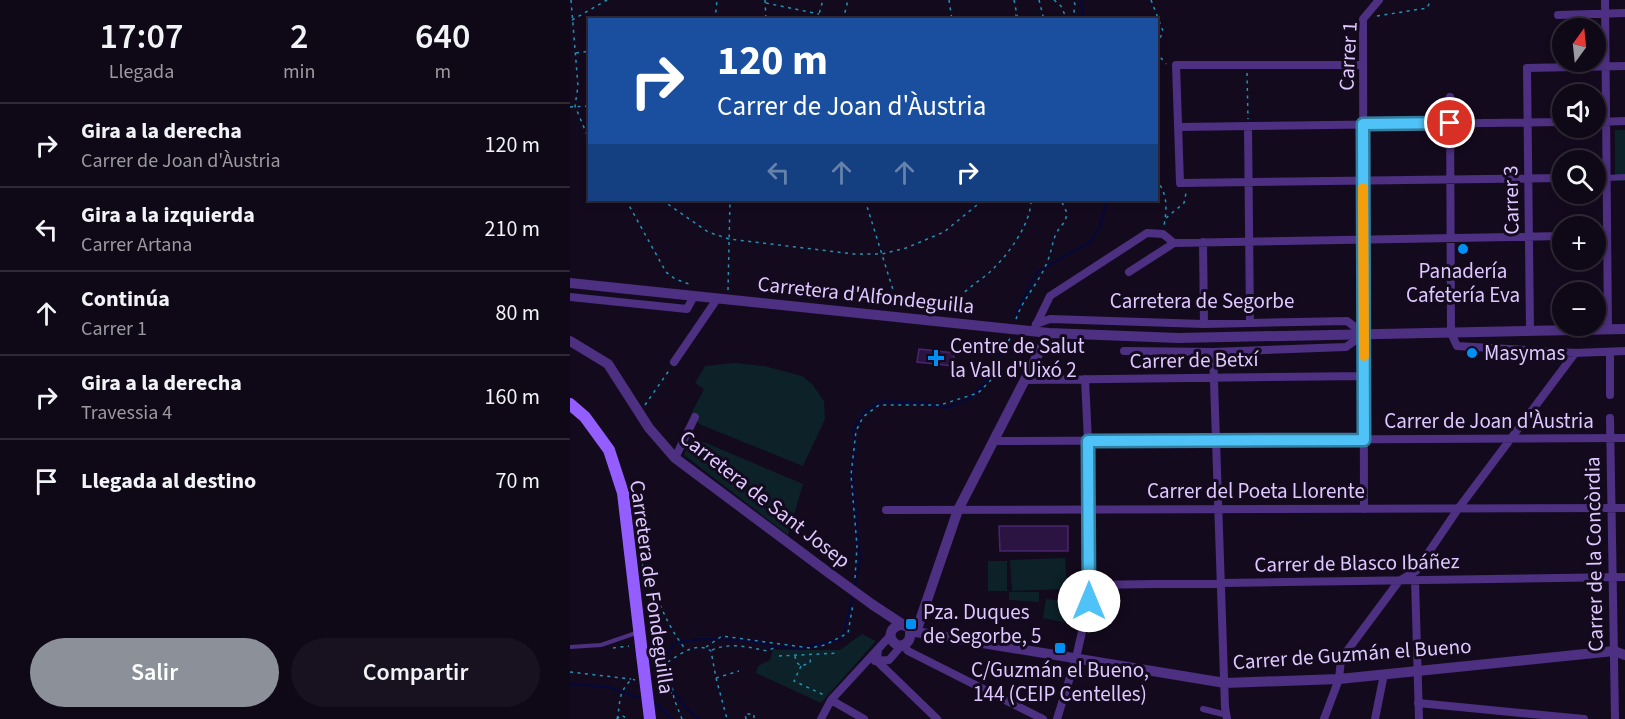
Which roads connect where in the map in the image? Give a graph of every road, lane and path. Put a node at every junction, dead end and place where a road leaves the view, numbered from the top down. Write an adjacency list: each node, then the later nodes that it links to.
1 (571, 0): 35 (path)
2 (607, 0): 35 (path)
3 (717, 0): 21 (path)
4 (823, 0): 17 (path)
5 (848, 0): 24 (path)
6 (949, 0): 25 (path)
7 (1014, 0): 19 (path)
8 (1039, 0): 28 (path)
9 (1054, 0): 29 (path)
10 (1073, 0): 30 (path)
11 (1151, 0): 32 (path)
12 (1379, 0): 34 (street, Carrer 1)
13 (1431, 0): 34 (path)
14 (1605, 0): 18 (street)
15 (766, 2): 17 (path); 22 (path)
16 (1625, 13): 18 (street)
17 (819, 14): 23 (path)
18 (1605, 14): 20 (street); 33 (street)
19 (1016, 15): 26 (path); 27 (path)
20 (1558, 15)
21 (715, 18)
22 (766, 18)
23 (820, 18)
24 (844, 18)
25 (952, 18)
26 (1007, 18)
27 (1017, 18)
28 (1044, 18)
29 (1066, 18)
30 (1073, 18)
31 (1158, 18): 36 (path)
32 (1158, 18)
33 (1605, 18)
34 (1363, 19): 40 (street, Carrer 1)
35 (572, 20): 38 (path)
36 (1158, 45)
37 (588, 51): 38 (path)
38 (576, 53): 48 (path)
39 (1158, 53): 41 (path)
40 (1363, 64): 42 (street); 55 (street, Carrer 1)
41 (1176, 65): 42 (street); 57 (street)
42 (1247, 65): 56 (path)
43 (1625, 66): 44 (street)
44 (1606, 67)
45 (1552, 68): 50 (street, Carrer 3)
46 (1450, 97): 54 (street)
47 (570, 106): 48 (path)
48 (575, 106): 49 (path); 58 (path)
49 (588, 106)
50 (1528, 118): 51 (street); 54 (street); 60 (street, Carrer 3)
51 (1552, 121)
52 (1625, 121): 53 (street)
53 (1606, 122): 62 (street)
54 (1450, 123): 55 (street); 63 (street)
55 (1363, 124): 56 (street); 64 (street, Carrer 1)
56 (1248, 126): 57 (street); 66 (street)
57 (1178, 127): 67 (street)
58 (588, 137)
59 (1625, 177): 62 (street)
60 (1528, 178): 61 (street); 63 (street); 78 (street, Carrer 3)
61 (1552, 178)
62 (1607, 178): 77 (street)
63 (1450, 179): 64 (street); 80 (street)
64 (1363, 181): 66 (street); 82 (street, Carrer 1)
65 (1158, 182): 75 (path)
66 (1248, 182): 67 (street); 83 (street)
67 (1182, 183): 75 (path)
68 (627, 201): 89 (path)
69 (663, 201): 81 (path)
70 (730, 201): 81 (path)
71 (865, 201): 86 (path)
72 (982, 201): 86 (path)
73 (1031, 201): 92 (path)
74 (1061, 201): 96 (path)
75 (1165, 219): 76 (path)
76 (1163, 234): 85 (street); 97 (street)
77 (1607, 235): 99 (street)
78 (1529, 236): 79 (street); 80 (street); 100 (street, Carrer 3)
79 (1552, 236)
80 (1451, 238): 82 (street); 103 (street)
81 (729, 239): 86 (path); 91 (path)
82 (1364, 239): 83 (street); 104 (street, Carrer 1)
83 (1249, 241): 84 (street); 94 (street)
84 (1203, 242): 85 (street); 95 (street)
85 (1174, 243): 87 (street)
86 (882, 254): 93 (path)
87 (1130, 272)
88 (570, 283): 89 (street, Carretera d'Alfondeguilla)
89 (695, 291): 90 (street); 91 (street, Carretera d'Alfondeguilla)
90 (570, 297)
91 (722, 299): 93 (street, Carretera d'Alfondeguilla); 111 (street)
92 (963, 316)
93 (902, 319): 97 (street, Carretera d'Alfondeguilla)
94 (1250, 323): 95 (street, Carretera de Segorbe); 104 (street, Carretera de Segorbe)
95 (1204, 324): 97 (street, Carretera de Segorbe)
96 (1014, 325)
97 (1035, 328): 102 (street, Carretera de Segorbe)
98 (1625, 329): 99 (street, Carretera de Segorbe)
99 (1608, 330): 100 (street, Carretera de Segorbe)
100 (1530, 331): 103 (street, Carretera de Segorbe)
101 (1011, 333): 138 (path)
102 (1049, 333): 104 (street, Carretera de Segorbe); 115 (street)
103 (1452, 333): 104 (street, Carretera de Segorbe); 110 (street)
104 (1364, 334): 108 (street, Carretera de Segorbe); 112 (street, Carrer 1)
105 (570, 341): 118 (street, Carretera de Sant Josep)
106 (1124, 351): 108 (street, Carretera de Segorbe)
107 (1625, 351): 109 (street)
108 (1213, 352): 113 (street)
109 (1610, 352): 110 (street); 116 (street)
110 (1575, 353): 124 (street)
111 (674, 362): 118 (path)
112 (1364, 376): 113 (street, Carrer de Betxí); 125 (street, Carrer 1)
113 (1214, 378): 114 (street, Carrer de Betxí); 123 (street)
114 (1085, 379): 115 (street, Carrer de Betxí); 127 (street)
115 (1025, 380): 126 (street)
116 (1611, 395)
117 (570, 405): 137 (main road, Carretera de Fondeguilla)
118 (639, 412): 128 (street, Carretera de Sant Josep)
119 (695, 417): 128 (street)
120 (1610, 418): 121 (street, Carrer de la Concòrdia)
121 (1611, 438): 122 (street, Carrer de Joan d'Àustria); 124 (street, Carrer de Joan d'Àustria); 129 (street, Carrer de la Concòrdia)
122 (1625, 438)
123 (1216, 439): 125 (street, Carrer de Joan d'Àustria); 127 (street, Carrer de Joan d'Àustria); 136 (street)
124 (1510, 439): 125 (street, Carrer de Joan d'Àustria); 132 (street)
125 (1364, 440): 131 (street, Carrer 1)
126 (994, 441): 127 (street, Carrer de Joan d'Àustria); 134 (street)
127 (1088, 441): 135 (street)
128 (675, 458): 146 (street, Carretera de Sant Josep, bridge)
129 (1612, 508): 130 (street, Carrer del Poeta Llorente); 132 (street, Carrer del Poeta Llorente); 140 (street, Carrer de la Concòrdia)
130 (1625, 508)
131 (1364, 509): 132 (street, Carrer del Poeta Llorente); 136 (street, Carrer del Poeta Llorente)
132 (1458, 509): 142 (street)
133 (886, 510): 134 (street, Carrer del Poeta Llorente)
134 (958, 510): 135 (street, Carrer del Poeta Llorente); 148 (street)
135 (1088, 510): 136 (street, Carrer del Poeta Llorente); 144 (street)
136 (1219, 510): 143 (street)
137 (631, 559): 147 (main road, Carretera de Fondeguilla); 156 (path)
138 (855, 577)
139 (1625, 577): 140 (street, Carrer de Blasco Ibáñez)
140 (1613, 578): 141 (street, Carrer de Blasco Ibáñez); 155 (street, Carrer de la Concòrdia)
141 (1415, 580): 142 (street, Carrer de Blasco Ibáñez); 168 (street)
142 (1399, 581): 143 (street, Carrer de Blasco Ibáñez); 173 (street)
143 (1221, 584): 144 (street, Carrer de Blasco Ibáñez); 174 (street)
144 (1089, 585): 163 (street)
145 (854, 603): 152 (path)
146 (901, 625): 148 (street); 149 (street)
147 (639, 632): 151 (lane); 182 (main road, Carretera de Fondeguilla, bridge)
148 (913, 632): 150 (street); 163 (street, Carrer de Guzmán el Bueno)
149 (890, 636): 150 (street); 154 (street)
150 (903, 645): 164 (street); 189 (street)
151 (570, 647)
152 (706, 647): 156 (path); 157 (path)
153 (776, 647): 157 (path)
154 (878, 650): 164 (street); 165 (street)
155 (1619, 650): 161 (street); 168 (street, Carrer de Guzmán el Bueno); 195 (street, Carrer de la Concòrdia)
156 (687, 651): 183 (path)
157 (711, 651): 171 (path)
158 (838, 652): 159 (path)
159 (811, 654): 160 (path); 166 (path)
160 (795, 655): 162 (path); 166 (path)
161 (1625, 655)
162 (779, 656)
163 (1076, 658): 174 (street, Carrer de Guzmán el Bueno); 190 (street)
164 (877, 661): 165 (street); 178 (street)
165 (866, 663): 175 (street)
166 (801, 666): 175 (path)
167 (739, 671): 171 (path)
168 (1417, 671): 170 (street, Carrer de Guzmán el Bueno); 176 (street)
169 (570, 672): 172 (path)
170 (1384, 674): 173 (street, Carrer de Guzmán el Bueno); 192 (street)
171 (716, 678): 184 (path)
172 (632, 679)
173 (1339, 679): 174 (street, Carrer de Guzmán el Bueno); 191 (street)
174 (1225, 683): 179 (street)
175 (831, 700): 187 (street); 188 (street)
176 (1418, 703): 193 (street); 194 (street)
177 (1203, 709): 179 (street)
178 (934, 718)
179 (1227, 718)
180 (617, 719): 181 (path)
181 (628, 719)
182 (650, 719)
183 (682, 719)
184 (727, 719)
185 (746, 719): 186 (path)
186 (754, 719)
187 (820, 719)
188 (864, 719)
189 (1043, 719)
190 (1057, 719)
191 (1324, 719)
192 (1375, 719)
193 (1419, 719)
194 (1584, 719)
195 (1615, 719)

